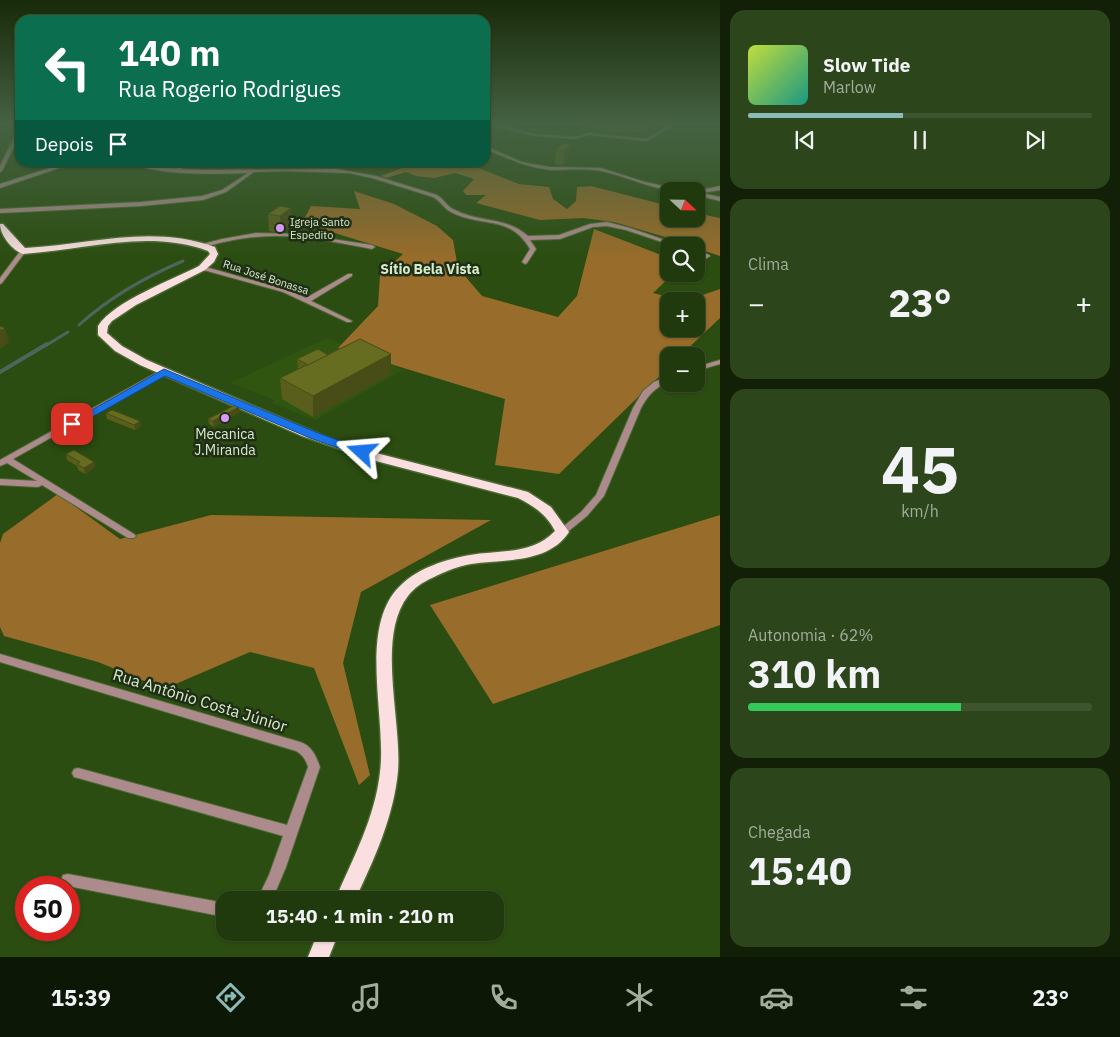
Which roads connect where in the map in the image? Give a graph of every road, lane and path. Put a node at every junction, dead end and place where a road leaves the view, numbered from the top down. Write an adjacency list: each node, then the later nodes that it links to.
1 (558, 168): 5 (street)
2 (55, 169): 10 (street)
3 (164, 169): 7 (street)
4 (175, 169): 7 (street)
5 (525, 169)
6 (602, 169): 12 (street)
7 (171, 170): 8 (street)
8 (252, 172): 17 (street); 19 (street)
9 (0, 180): 10 (street)
10 (8, 184): 11 (street)
11 (0, 186)
12 (660, 186)
13 (720, 188): 14 (street)
14 (705, 191)
15 (705, 195): 16 (street)
16 (720, 198)
17 (0, 210)
18 (0, 226): 23 (main road)
19 (528, 238): 20 (street); 24 (street)
20 (660, 239)
21 (202, 245): 22 (street); 23 (main road); 25 (main road)
22 (372, 247)
23 (23, 251): 27 (street)
24 (525, 262)
25 (202, 268): 28 (street, Rua José Bonassa); 32 (main road)
26 (350, 275): 28 (street)
27 (0, 282)
28 (308, 300): 29 (street, Rua José Bonassa)
29 (349, 321)
30 (720, 362): 31 (street)
31 (705, 366)
32 (164, 372): 34 (street); 37 (main road)
33 (660, 382): 37 (street)
34 (4, 461): 38 (street)
35 (0, 482): 36 (street)
36 (38, 484)
37 (562, 532): 44 (main road)
38 (130, 536)
39 (0, 658): 41 (street, Rua Antônio Costa Júnior)
40 (78, 773): 41 (street)
41 (291, 832): 43 (street)
42 (80, 882): 45 (street)
43 (270, 891)
44 (349, 891)
45 (216, 908)
46 (325, 941): 47 (main road)
47 (318, 957)

